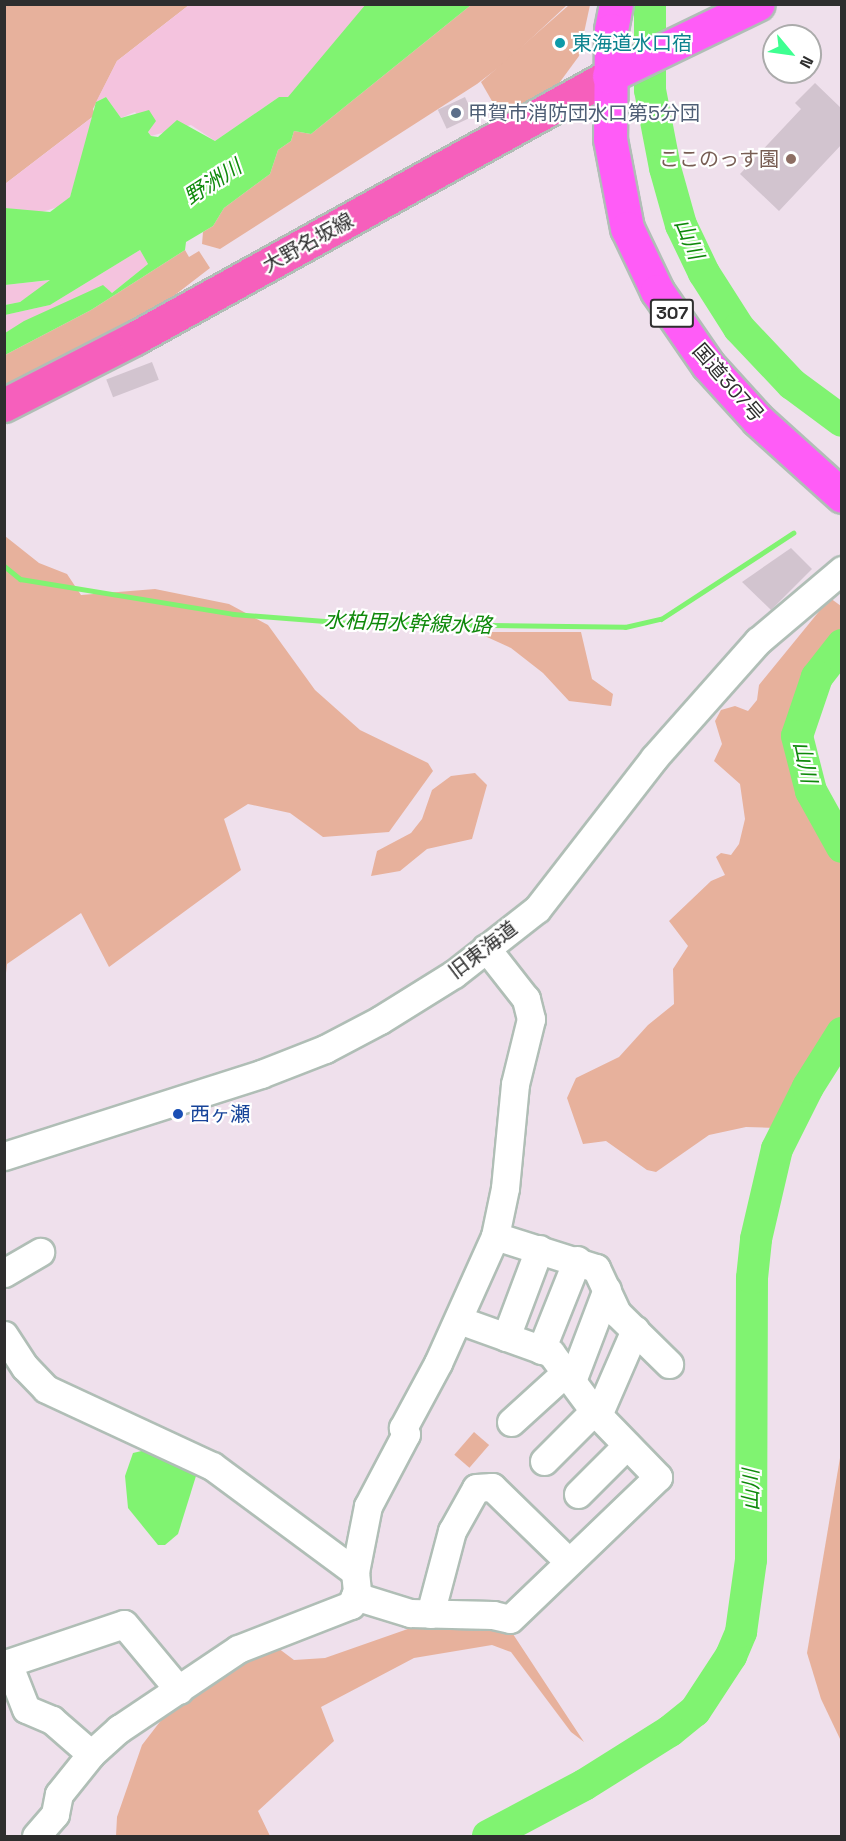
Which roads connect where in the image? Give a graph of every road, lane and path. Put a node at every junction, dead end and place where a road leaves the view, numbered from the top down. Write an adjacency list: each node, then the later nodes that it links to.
1 (616, 4): 3 (highway, 国道307号 / 307)
2 (758, 4): 3 (highway)
3 (620, 71): 4 (main road, 大野名坂線); 5 (highway, 国道307号 / 307)
4 (4, 405)
5 (842, 496)
6 (842, 570): 7 (street, 旧東海道)
7 (486, 948): 8 (street, 旧東海道); 9 (street)
8 (4, 1156)
9 (495, 1236): 10 (street); 15 (street)
10 (539, 1249): 12 (street); 18 (street)
11 (40, 1252): 13 (street)
12 (577, 1260): 14 (street); 19 (street)
13 (4, 1273)
14 (607, 1289): 16 (street); 21 (street)
15 (459, 1320): 18 (street); 28 (street)
16 (635, 1330): 20 (street); 22 (street)
17 (4, 1335): 28 (street)
18 (506, 1337): 19 (street)
19 (541, 1350): 21 (street)
20 (669, 1364)
21 (569, 1376): 22 (street); 23 (street)
22 (596, 1413): 24 (street); 25 (street)
23 (510, 1422)
24 (627, 1445): 26 (street); 27 (street)
25 (544, 1461)
26 (578, 1494)
27 (569, 1562): 29 (street); 29 (street)
28 (355, 1584): 29 (street); 30 (street)
29 (430, 1614)
30 (179, 1690): 31 (street); 31 (street)
31 (91, 1754): 32 (street)
32 (36, 1836)

